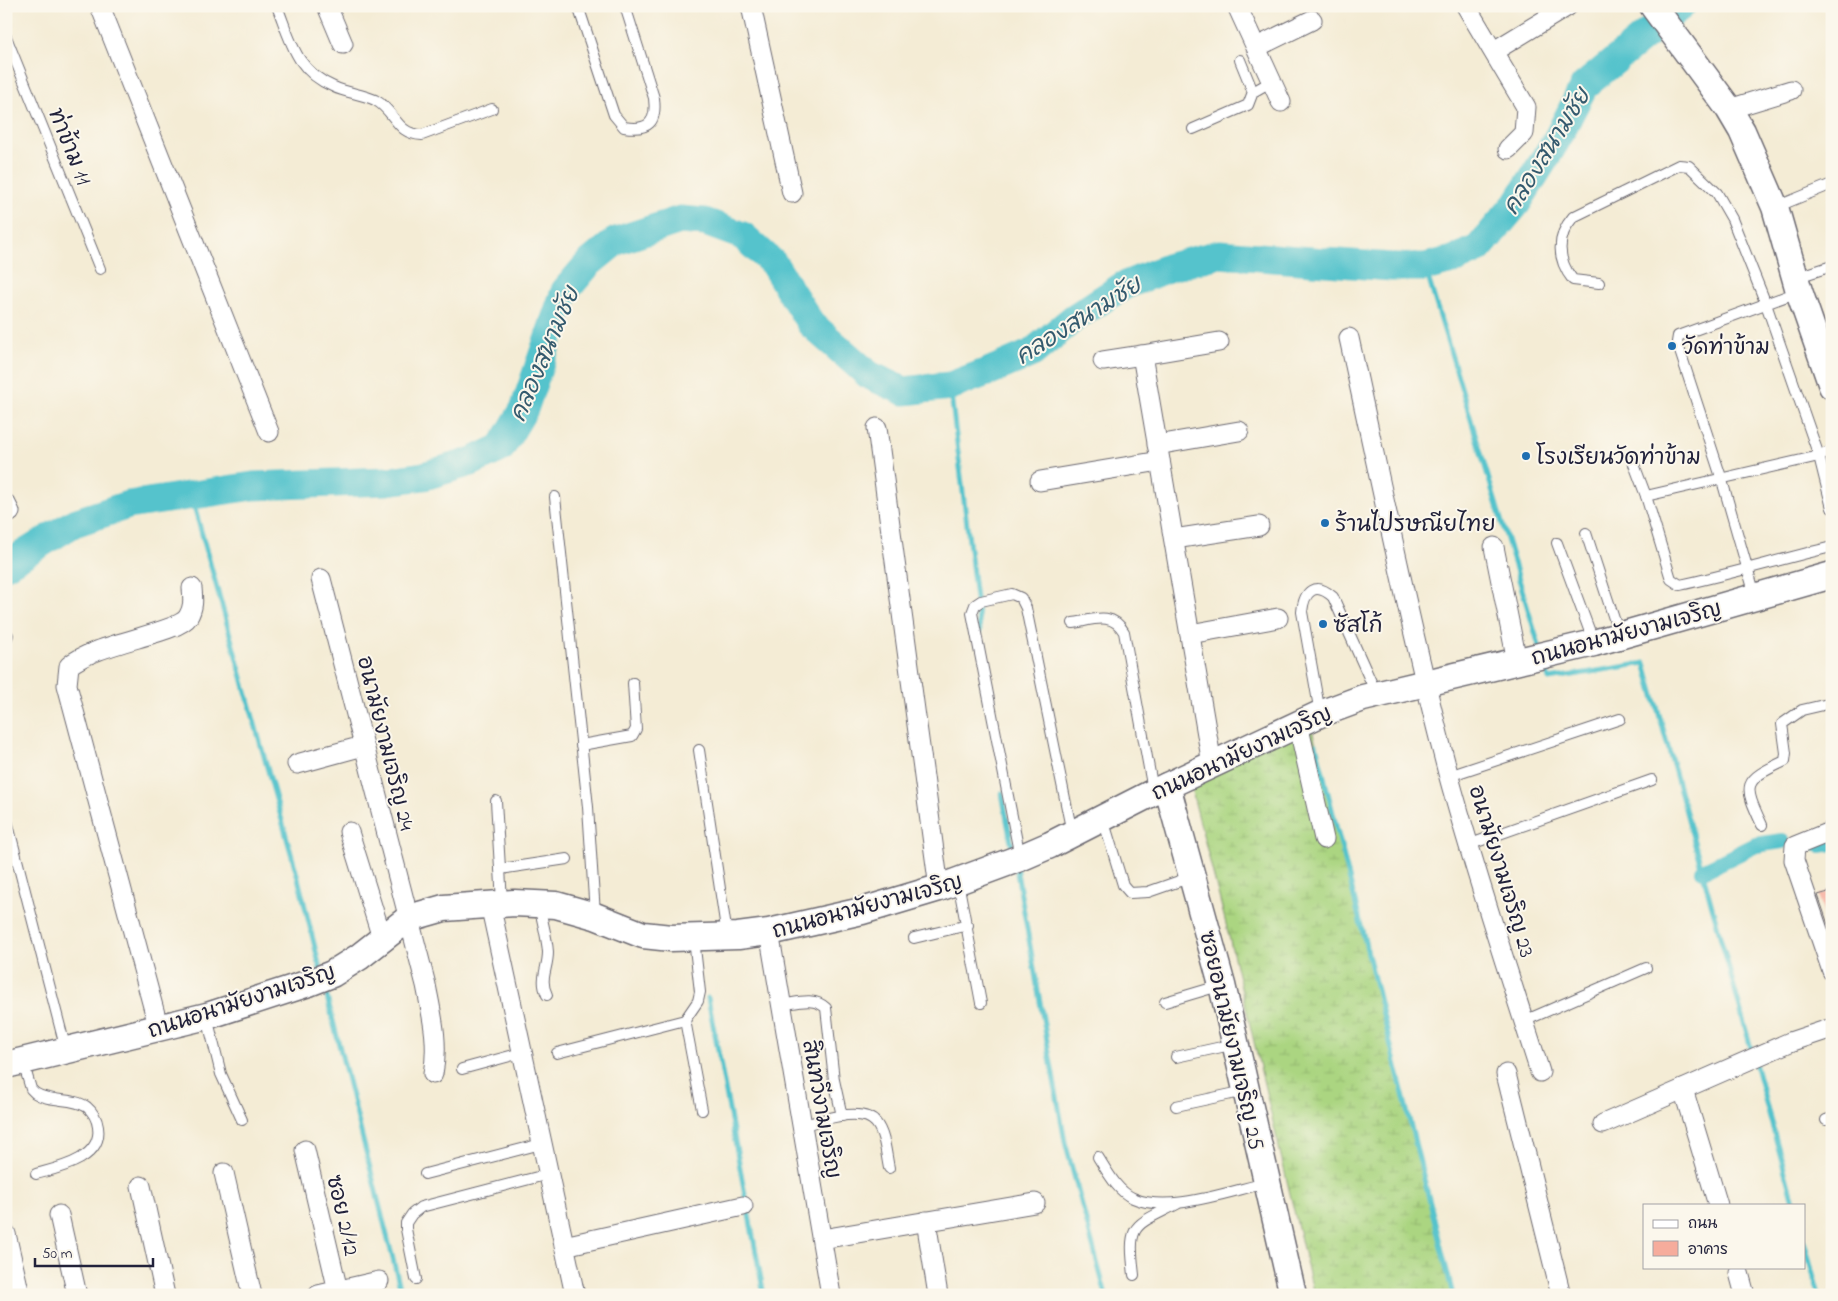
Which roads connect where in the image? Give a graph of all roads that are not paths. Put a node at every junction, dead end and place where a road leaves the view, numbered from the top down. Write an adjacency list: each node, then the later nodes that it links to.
1 (100, 6): 40 (street)
2 (277, 6): 22 (lane)
3 (327, 6): 13 (street)
4 (578, 6): 5 (lane)
5 (625, 6)
6 (751, 6): 26 (street)
7 (1237, 6): 14 (street)
8 (1466, 6): 15 (street)
9 (1568, 6): 15 (street)
10 (1654, 6): 20 (street)
11 (1312, 20): 14 (street)
12 (6, 38): 29 (lane, ท่าข้าม 11)
13 (342, 44)
14 (1257, 47): 17 (street)
15 (1494, 51): 24 (street)
16 (1240, 60): 19 (lane)
17 (1272, 81): 19 (lane); 21 (street)
18 (1792, 90): 20 (street)
19 (1254, 92): 23 (lane)
20 (1723, 101): 27 (street)
21 (1281, 102)
22 (492, 109)
23 (1193, 129)
24 (1508, 149)
25 (1832, 184): 27 (lane)
26 (792, 193)
27 (1775, 207): 31 (street)
28 (1832, 266): 31 (lane)
29 (100, 269)
30 (1599, 283): 32 (lane)
31 (1797, 285): 32 (lane); 37 (street)
32 (1766, 304): 43 (lane); 45 (lane)
33 (1349, 338): 67 (street, อนามัยงามเจริญ 23)
34 (1219, 342): 35 (street)
35 (1142, 355): 36 (street); 42 (street)
36 (1103, 361)
37 (1832, 386)
38 (877, 428): 94 (street)
39 (1239, 431): 42 (street)
40 (269, 432)
41 (1832, 451): 43 (lane)
42 (1159, 453): 46 (street); 52 (street)
43 (1819, 456): 45 (lane); 49 (lane)
44 (1632, 459): 47 (lane)
45 (1722, 477): 47 (lane); 56 (lane)
46 (1040, 481)
47 (1646, 496): 56 (lane)
48 (555, 497): 73 (lane)
49 (1832, 508)
50 (1259, 526): 52 (street)
51 (1586, 533): 64 (lane)
52 (1174, 539): 63 (street)
53 (1557, 543): 65 (lane)
54 (1494, 547): 66 (street)
55 (1832, 547): 56 (lane)
56 (1746, 567): 60 (lane)
57 (1832, 575): 60 (street, ถนนอนามัยงามเจริญ)
58 (321, 579): 74 (street, อนามัยงามเจริญ 24)
59 (192, 588): 116 (street)
60 (1756, 596): 64 (street, ถนนอนามัยงามเจริญ)
61 (1278, 618): 63 (street)
62 (1073, 623): 80 (lane)
63 (1190, 634): 77 (street)
64 (1620, 636): 65 (street, ถนนอนามัยงามเจริญ)
65 (1594, 643): 66 (street, ถนนอนามัยงามเจริญ)
66 (1534, 657): 67 (street, ถนนอนามัยงามเจริญ)
67 (1425, 682): 69 (street, ถนนอนามัยงามเจริญ); 78 (street, อนามัยงามเจริญ 23)
68 (634, 683): 73 (lane)
69 (1377, 694): 71 (street, ถนนอนามัยงามเจริญ); 71 (lane)
70 (1832, 703): 84 (lane)
71 (1309, 719): 77 (street, ถนนอนามัยงามเจริญ); 88 (street)
72 (1620, 719): 78 (lane)
73 (581, 745): 97 (lane)
74 (363, 746): 76 (street); 98 (street, อนามัยงามเจริญ 24)
75 (699, 750): 101 (lane)
76 (297, 764)
77 (1212, 764): 80 (street, ถนนอนามัยงามเจริญ)
78 (1449, 776): 89 (street, อนามัยงามเจริญ 23)
79 (1652, 780): 89 (lane)
80 (1160, 789): 83 (street, ถนนอนามัยงามเจริญ); 93 (street, ซอยอนามัยงามเจริญ 25)
81 (496, 801): 92 (lane)
82 (6, 817): 118 (lane)
83 (1102, 818): 87 (street, ถนนอนามัยงามเจริญ); 93 (lane)
84 (1762, 825)
85 (349, 832): 102 (street)
86 (1832, 832): 106 (street)
87 (1072, 834): 91 (street, ถนนอนามัยงามเจริญ); 91 (lane)
88 (1324, 839)
89 (1468, 845): 114 (street, อนามัยงามเจริญ 23)
90 (567, 858): 92 (lane)
91 (1020, 858): 94 (street, ถนนอนามัยงามเจริญ)
92 (500, 869): 95 (lane)
93 (1193, 876): 107 (street, ซอยอนามัยงามเจริญ 25)
94 (949, 885): 99 (lane); 100 (street, ถนนอนามัยงามเจริญ)
95 (496, 904): 96 (street, ถนนอนามัยงามเจริญ); 98 (street, ถนนอนามัยงามเจริญ); 119 (street)
96 (539, 904): 97 (street, ถนนอนามัยงามเจริญ); 108 (lane)
97 (595, 916): 103 (street, ถนนอนามัยงามเจริญ)
98 (409, 918): 102 (street, ถนนอนามัยงามเจริญ); 125 (street, อนามัยงามเจริญ 24)
99 (968, 925): 104 (lane); 110 (lane)
100 (769, 932): 101 (street, ถนนอนามัยงามเจริญ); 111 (street, สินทวีงามเจริญ)
101 (727, 937): 103 (street, ถนนอนามัยงามเจริญ)
102 (382, 938): 112 (street, ถนนอนามัยงามเจริญ)
103 (694, 938): 113 (lane)
104 (914, 938)
105 (1646, 968): 114 (lane)
106 (1832, 971)
107 (1222, 985): 109 (lane); 117 (street, ซอยอนามัยงามเจริญ 25)
108 (547, 995)
109 (1165, 1002)
110 (981, 1003)
111 (780, 1005): 131 (lane); 134 (street, สินทวีงามเจริญ)
112 (207, 1016): 116 (street, ถนนอนามัยงามเจริญ); 132 (lane)
113 (685, 1020): 120 (lane); 130 (lane)
114 (1524, 1021): 124 (street, อนามัยงามเจริญ 23)
115 (1832, 1028): 127 (street)
116 (159, 1029): 118 (street, ถนนอนามัยงามเจริญ)
117 (1236, 1044): 121 (lane); 128 (street, ซอยอนามัยงามเจริญ 25)
118 (66, 1050): 122 (street, ถนนอนามัยงามเจริญ)
119 (521, 1053): 123 (lane); 135 (street)
120 (557, 1053)
121 (1176, 1057)
122 (14, 1063): 140 (lane)
123 (462, 1068)
124 (1540, 1072)
125 (433, 1074)
126 (1506, 1074): 169 (street)
127 (1683, 1089): 133 (street); 147 (street)
128 (1246, 1091): 129 (lane); 143 (street, ซอยอนามัยงามเจริญ 25)
129 (1176, 1106)
130 (702, 1110)
131 (842, 1116): 134 (lane); 138 (lane)
132 (242, 1120)
133 (1603, 1124)
134 (801, 1126): 152 (street, สินทวีงามเจริญ)
135 (542, 1144): 141 (lane); 142 (street)
136 (305, 1150): 159 (street, ซอย 2/12)
137 (1098, 1157): 145 (lane)
138 (889, 1168)
139 (224, 1173): 163 (street)
140 (36, 1174)
141 (425, 1174)
142 (549, 1174): 153 (street); 157 (lane)
143 (1267, 1182): 145 (lane); 168 (street, ซอยอนามัยงามเจริญ 25)
144 (141, 1186): 162 (street)
145 (1182, 1202): 156 (lane)
146 (1035, 1203): 150 (street)
147 (1718, 1204)
148 (743, 1206): 153 (street)
149 (59, 1215): 161 (street)
150 (926, 1220): 152 (street); 167 (street)
151 (6, 1234): 154 (street)
152 (822, 1238): 166 (street, สินทวีงามเจริญ)
153 (564, 1246): 165 (street)
154 (9, 1258): 160 (street)
155 (1739, 1273): 170 (street)
156 (1134, 1275)
157 (416, 1279)
158 (379, 1281): 159 (street)
159 (338, 1293): 164 (street)
160 (20, 1295)
161 (77, 1295)
162 (165, 1295)
163 (252, 1295)
164 (318, 1295)
165 (575, 1295)
166 (831, 1295)
167 (938, 1295)
168 (1293, 1295)
169 (1561, 1295)
170 (1745, 1295)

